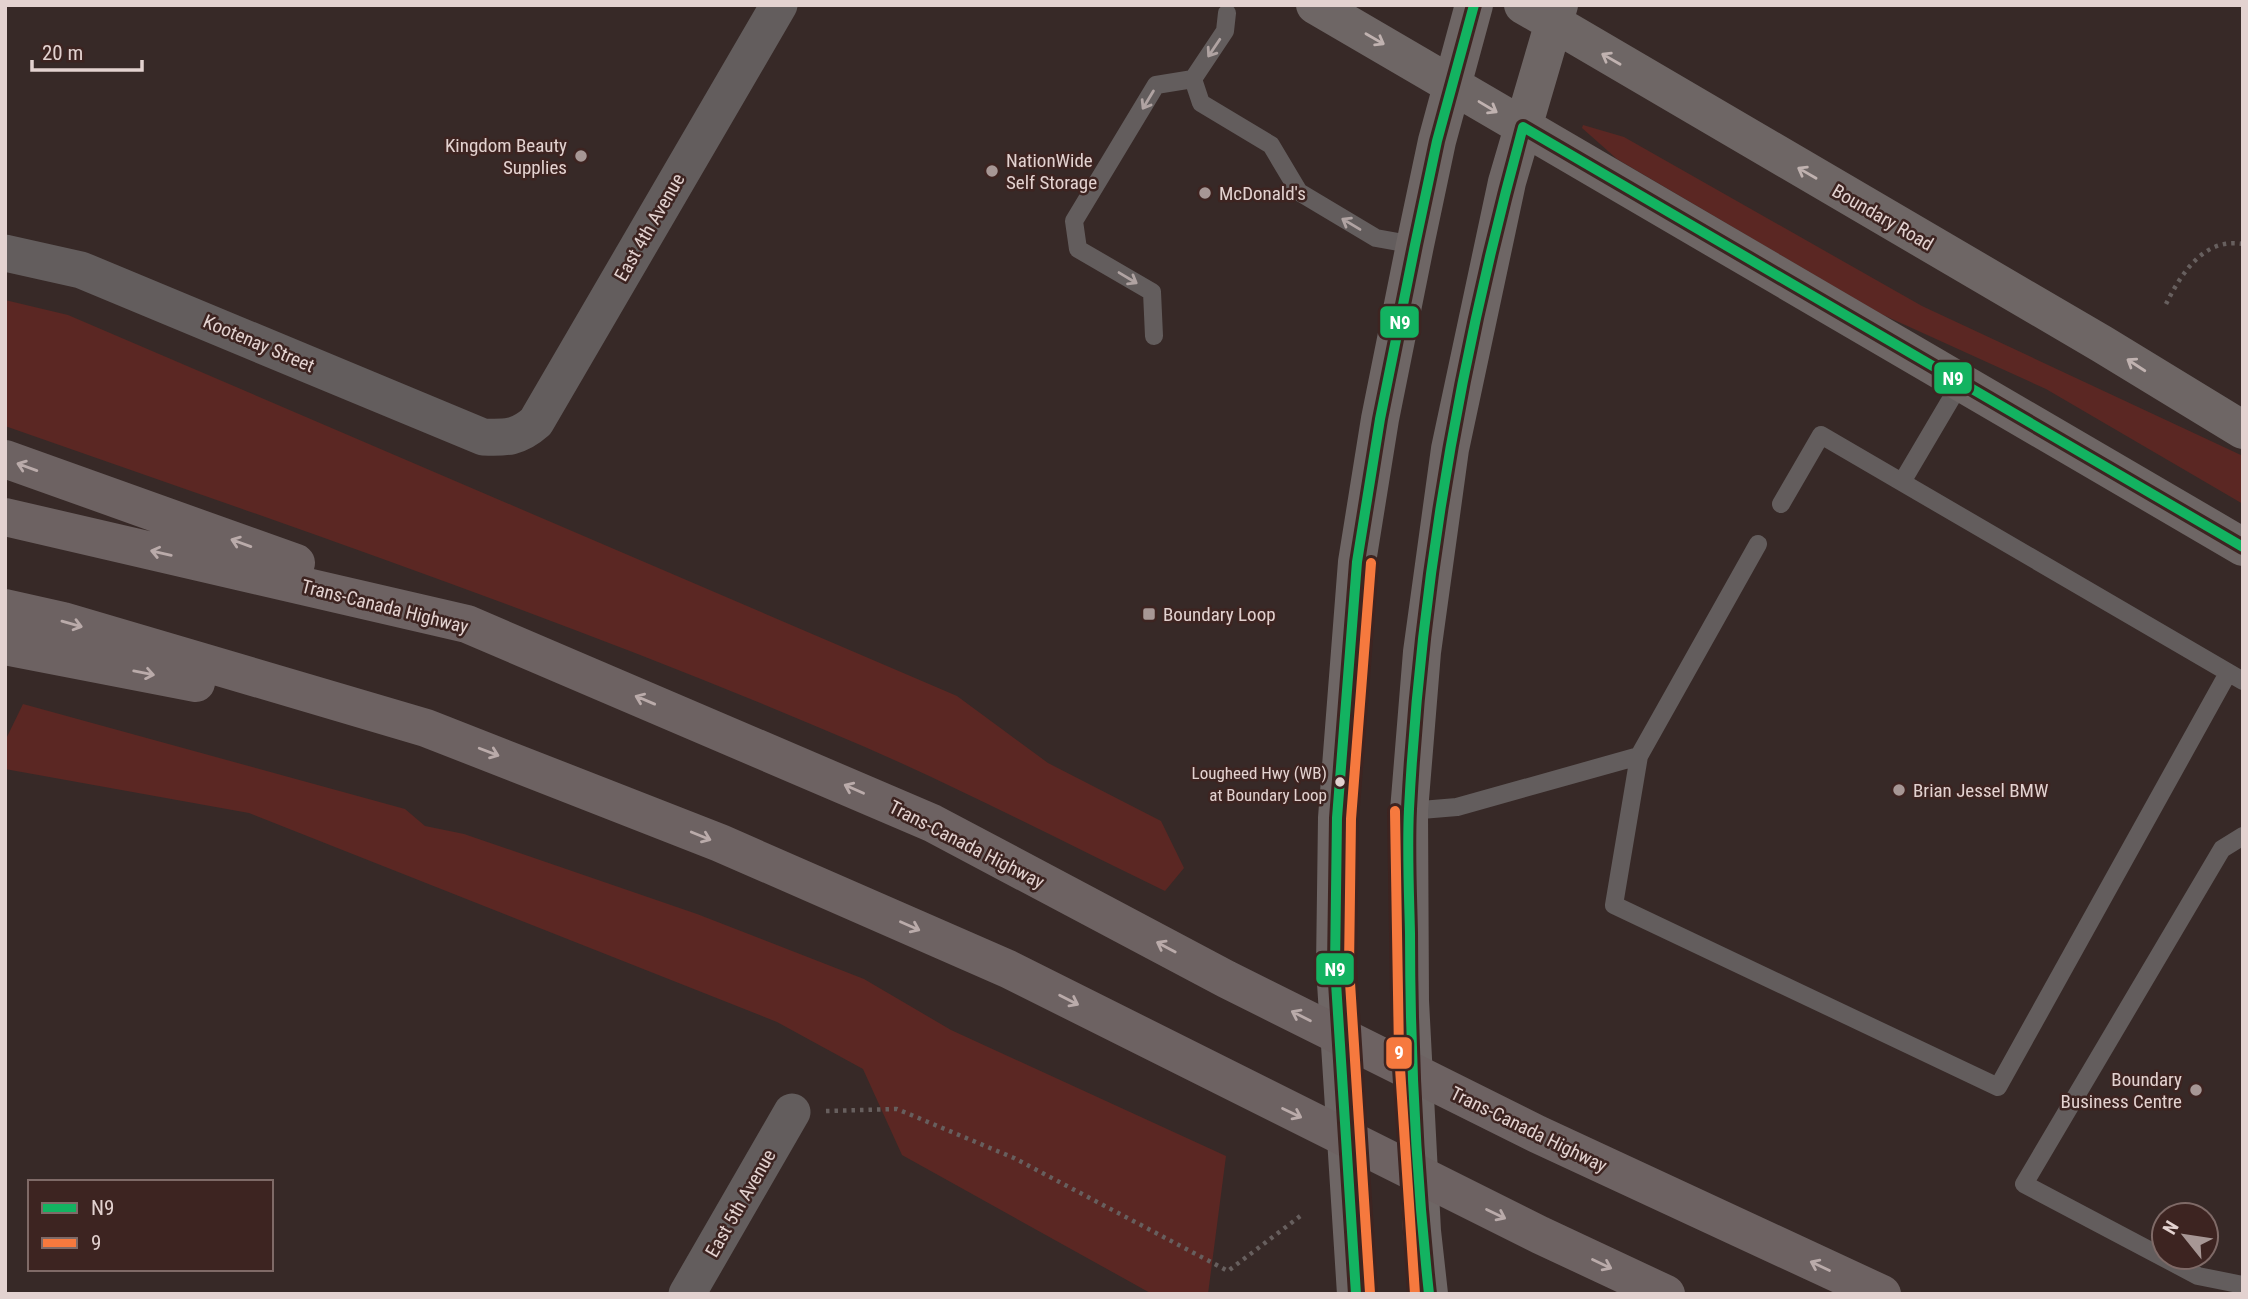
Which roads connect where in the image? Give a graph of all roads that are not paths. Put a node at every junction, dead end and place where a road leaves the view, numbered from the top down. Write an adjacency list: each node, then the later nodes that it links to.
1 (779, 5): 14 (street, East 4th Avenue)
2 (1315, 5): 7 (main road, one-way to 7)
3 (1474, 5): 7 (main road)
4 (1545, 11): 8 (main road); 13 (main road, Boundary Road, one-way to 4)
5 (1227, 13): 6 (lane, one-way to 6)
6 (1193, 79): 9 (lane, one-way to 6); 11 (lane, one-way to 11)
7 (1454, 86): 8 (main road, one-way to 8); 9 (main road)
8 (1523, 127): 12 (main road); 27 (main road)
9 (1415, 245): 32 (main road)
10 (5, 253): 14 (street, Kootenay Street)
11 (1154, 336)
12 (1962, 382): 16 (lane); 20 (main road)
13 (2243, 430)
14 (510, 438)
15 (5, 459): 22 (highway, one-way to 15)
16 (1902, 482): 17 (lane); 24 (lane)
17 (1781, 504)
18 (5, 517): 22 (highway, Trans-Canada Highway, one-way to 18)
19 (1758, 544): 26 (lane)
20 (2243, 547)
21 (5, 608): 25 (highway, one-way to 25)
22 (467, 624): 35 (highway, Trans-Canada Highway, one-way to 22)
23 (5, 646): 25 (highway, one-way to 25)
24 (2236, 677): 26 (lane)
25 (426, 728): 34 (highway, one-way to 34)
26 (1639, 756): 27 (lane)
27 (1409, 811): 33 (main road)
28 (2243, 836): 30 (lane)
29 (792, 1112): 31 (street, East 5th Avenue)
30 (2243, 1285)
31 (687, 1294)
32 (1356, 1294)
33 (1429, 1294)
34 (1666, 1294)
35 (1882, 1294)

